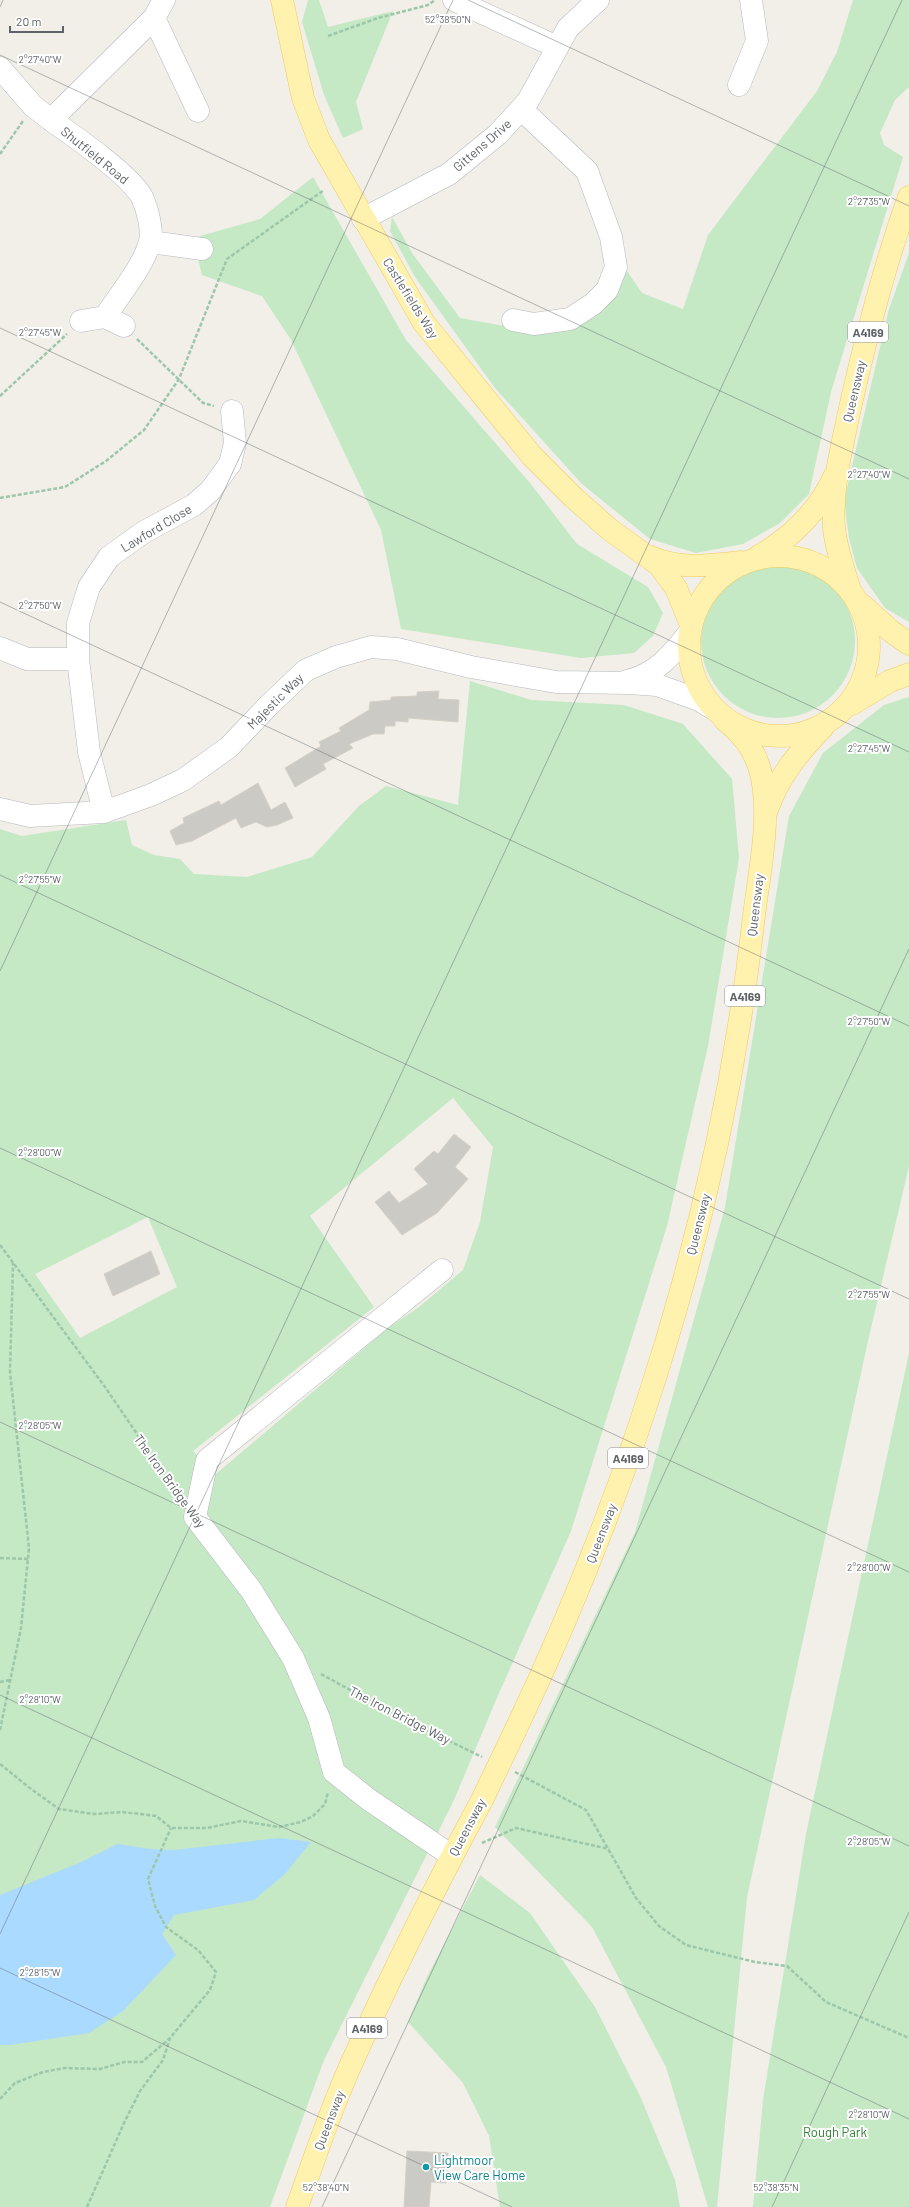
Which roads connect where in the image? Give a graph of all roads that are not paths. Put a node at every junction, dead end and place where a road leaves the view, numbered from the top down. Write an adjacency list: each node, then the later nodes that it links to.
1 (282, 0): 13 (main road, Castlefields Way)
2 (454, 0): 6 (street)
3 (598, 0): 6 (street, Gittens Drive)
4 (751, 0): 8 (street)
5 (159, 9): 10 (street); 11 (street, Shutfield Road)
6 (557, 47): 9 (street, Gittens Drive)
7 (0, 68): 11 (street)
8 (739, 85)
9 (521, 109): 13 (street, Gittens Drive); 16 (street)
10 (198, 111)
11 (51, 120): 14 (street, Shutfield Road)
12 (909, 197): 19 (main road, Queensway / A4169)
13 (363, 219): 20 (main road, Castlefields Way)
14 (150, 242): 15 (street); 17 (street, Shutfield Road)
15 (202, 249)
16 (513, 320)
17 (81, 321)
18 (232, 411): 26 (street, Lawford Close)
19 (837, 470): 21 (main road, Queensway / A4169); 22 (main road, Queensway / A4169)
20 (648, 556): 21 (main road, Castlefields Way); 23 (main road, Castlefields Way)
21 (749, 560): 22 (main road, Castlefields Way); 23 (main road, Queensway)
22 (854, 594): 24 (main road); 29 (main road, Queensway)
23 (690, 629): 28 (street, Majestic Way); 30 (main road)
24 (909, 644)
25 (0, 648): 26 (street)
26 (78, 659): 33 (street, Lawford Close)
27 (909, 674): 29 (main road)
28 (614, 683): 30 (street, Majestic Way); 33 (street, Majestic Way)
29 (848, 706): 31 (main road)
30 (718, 713): 31 (main road); 34 (main road, Queensway / A4169)
31 (828, 723): 34 (main road, Queensway / A4169)
32 (0, 809): 33 (street, Majestic Way)
33 (104, 812)
34 (766, 813): 36 (main road, Queensway / A4169, bridge)
35 (442, 1270): 36 (street, The Iron Bridge Way)
36 (452, 1856): 37 (main road, Queensway / A4169)
37 (297, 2207)

